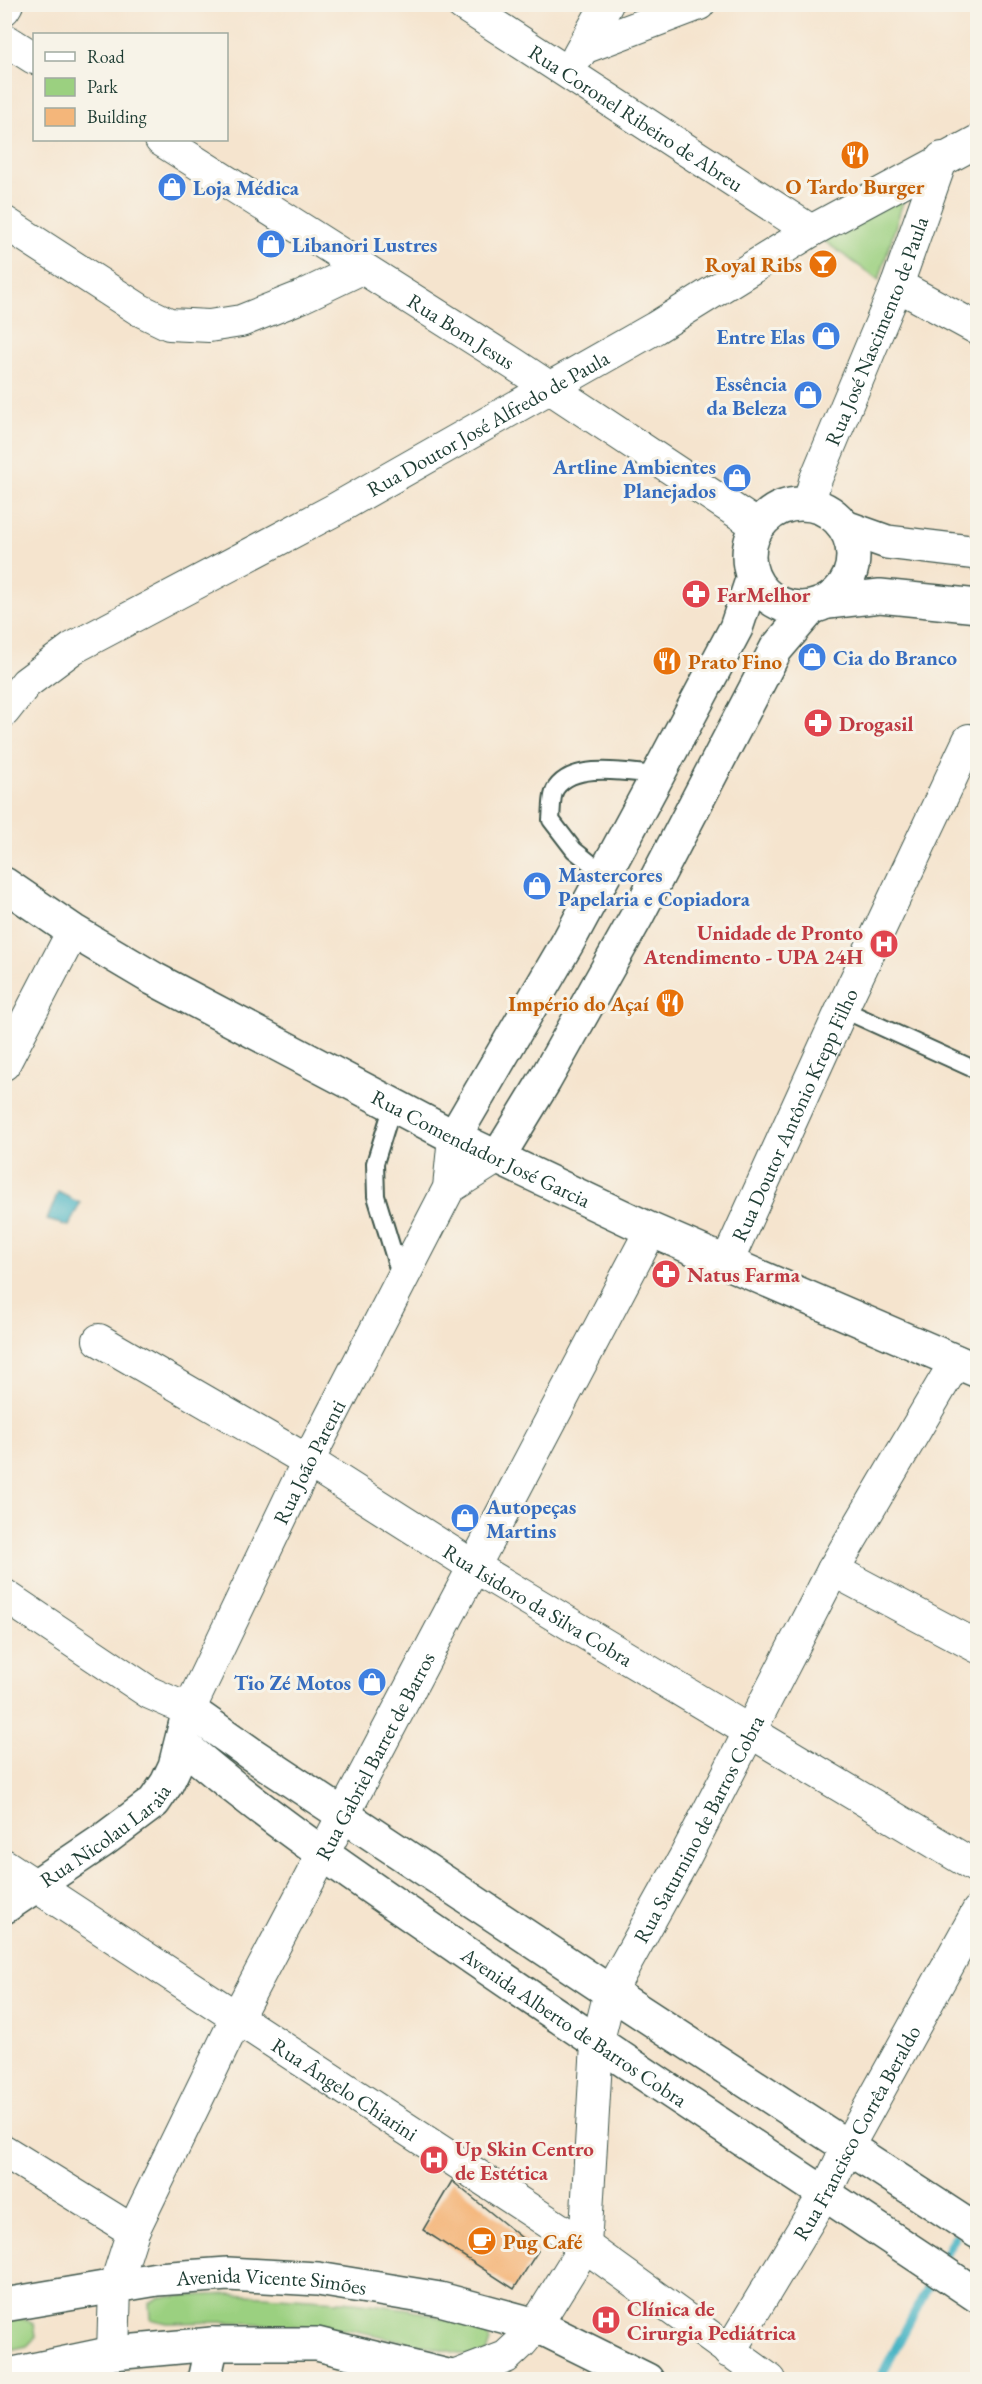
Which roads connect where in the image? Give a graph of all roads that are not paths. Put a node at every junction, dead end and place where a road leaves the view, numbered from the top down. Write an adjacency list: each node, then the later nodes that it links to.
1 (7, 4): 5 (street)
2 (462, 4): 8 (street, Rua Coronel Ribeiro de Abreu)
3 (607, 4): 8 (street)
4 (699, 4): 8 (street)
5 (4, 9)
6 (4, 39): 7 (street)
7 (33, 57)
8 (575, 61): 13 (street, Rua Coronel Ribeiro de Abreu)
9 (163, 141): 14 (street, Rua Bom Jesus)
10 (978, 141): 11 (street, Rua Doutor José Alfredo de Paula)
11 (942, 158): 13 (street, Rua Doutor José Alfredo de Paula); 15 (street, Rua José Nascimento de Paula)
12 (4, 222): 14 (street)
13 (811, 231): 17 (street, Rua Doutor José Alfredo de Paula)
14 (362, 268): 17 (street, Rua Bom Jesus)
15 (897, 285): 16 (street); 18 (street, Rua José Nascimento de Paula)
16 (978, 329)
17 (548, 387): 19 (street, Rua Bom Jesus); 25 (street, Rua Doutor José Alfredo de Paula)
18 (809, 504): 19 (street); 20 (street)
19 (758, 526): 22 (street)
20 (845, 527): 21 (street); 23 (street)
21 (978, 554)
22 (753, 577): 23 (street); 27 (street)
23 (820, 605): 24 (street); 36 (street)
24 (978, 606)
25 (4, 711)
26 (969, 740): 31 (street, Rua Doutor Antônio Krepp Filho)
27 (657, 775): 28 (street); 28 (lane)
28 (604, 874): 35 (street)
29 (4, 884): 30 (street, Rua Comendador José Garcia)
30 (72, 930): 32 (street); 34 (street, Rua Comendador José Garcia)
31 (842, 1009): 33 (lane); 39 (street, Rua Doutor Antônio Krepp Filho)
32 (4, 1064)
33 (978, 1071)
34 (393, 1105): 35 (street, Rua Comendador José Garcia); 40 (lane)
35 (454, 1137): 36 (street, Rua Comendador José Garcia); 37 (street, Rua João Parenti)
36 (498, 1157): 37 (street); 38 (street, Rua Comendador José Garcia)
37 (449, 1188): 40 (street, Rua João Parenti)
38 (651, 1230): 39 (street, Rua Comendador José Garcia); 44 (street, Rua Gabriel Barret de Barros)
39 (726, 1262): 42 (street, Rua Comendador José Garcia)
40 (402, 1279): 43 (street, Rua João Parenti)
41 (99, 1340): 43 (street, Rua Isidoro da Silva Cobra)
42 (967, 1366): 45 (street, Rua Saturnino de Barros Cobra)
43 (308, 1461): 44 (street, Rua Isidoro da Silva Cobra); 49 (street, Rua João Parenti)
44 (473, 1566): 50 (street, Rua Isidoro da Silva Cobra); 52 (street, Rua Gabriel Barret de Barros)
45 (833, 1570): 47 (street); 50 (street, Rua Saturnino de Barros Cobra)
46 (4, 1595): 48 (street)
47 (978, 1647)
48 (150, 1693): 49 (street); 51 (street)
49 (189, 1710): 51 (street, Rua João Parenti); 52 (street)
50 (747, 1732): 55 (street, Rua Isidoro da Silva Cobra); 59 (street, Rua Saturnino de Barros Cobra)
51 (182, 1744): 53 (street, Avenida Alberto de Barros Cobra); 56 (street, Rua Nicolau Laraia)
52 (342, 1814): 53 (street, Rua Gabriel Barret de Barros); 59 (street)
53 (321, 1853): 60 (street, Rua Gabriel Barret de Barros); 61 (street, Avenida Alberto de Barros Cobra)
54 (4, 1865): 56 (street, Rua Ângelo Chiarini)
55 (978, 1868)
56 (35, 1886): 57 (street, Rua Nicolau Laraia); 60 (street, Rua Ângelo Chiarini)
57 (4, 1907)
58 (978, 1911): 62 (street, Rua Francisco Corrêa Beraldo)
59 (610, 1992): 61 (street, Rua Saturnino de Barros Cobra); 62 (street)
60 (236, 2019): 65 (street, Rua Gabriel Barret de Barros); 67 (street, Rua Ângelo Chiarini)
61 (597, 2044): 64 (street, Avenida Alberto de Barros Cobra); 67 (street, Rua Saturnino de Barros Cobra)
62 (847, 2148): 64 (street, Rua Francisco Corrêa Beraldo); 66 (street)
63 (4, 2151): 65 (street)
64 (825, 2193): 69 (street, Avenida Alberto de Barros Cobra); 73 (street, Rua Francisco Corrêa Beraldo)
65 (133, 2231): 68 (street, Rua Gabriel Barret de Barros)
66 (978, 2232)
67 (585, 2246): 71 (street, Rua Saturnino de Barros Cobra); 73 (street, Rua Ângelo Chiarini)
68 (115, 2288): 70 (street, Avenida Vicente Simões); 71 (street, Avenida Vicente Simões); 74 (street, Rua Gabriel Barret de Barros)
69 (978, 2296)
70 (4, 2305)
71 (536, 2325): 77 (street); 79 (street, Avenida Vicente Simões)
72 (212, 2344): 74 (street); 75 (street); 78 (street)
73 (729, 2352): 80 (street, Rua Ângelo Chiarini)
74 (113, 2353): 76 (street)
75 (419, 2374): 77 (street)
76 (4, 2376)
77 (460, 2378)
78 (204, 2379)
79 (647, 2379)
80 (770, 2379)

